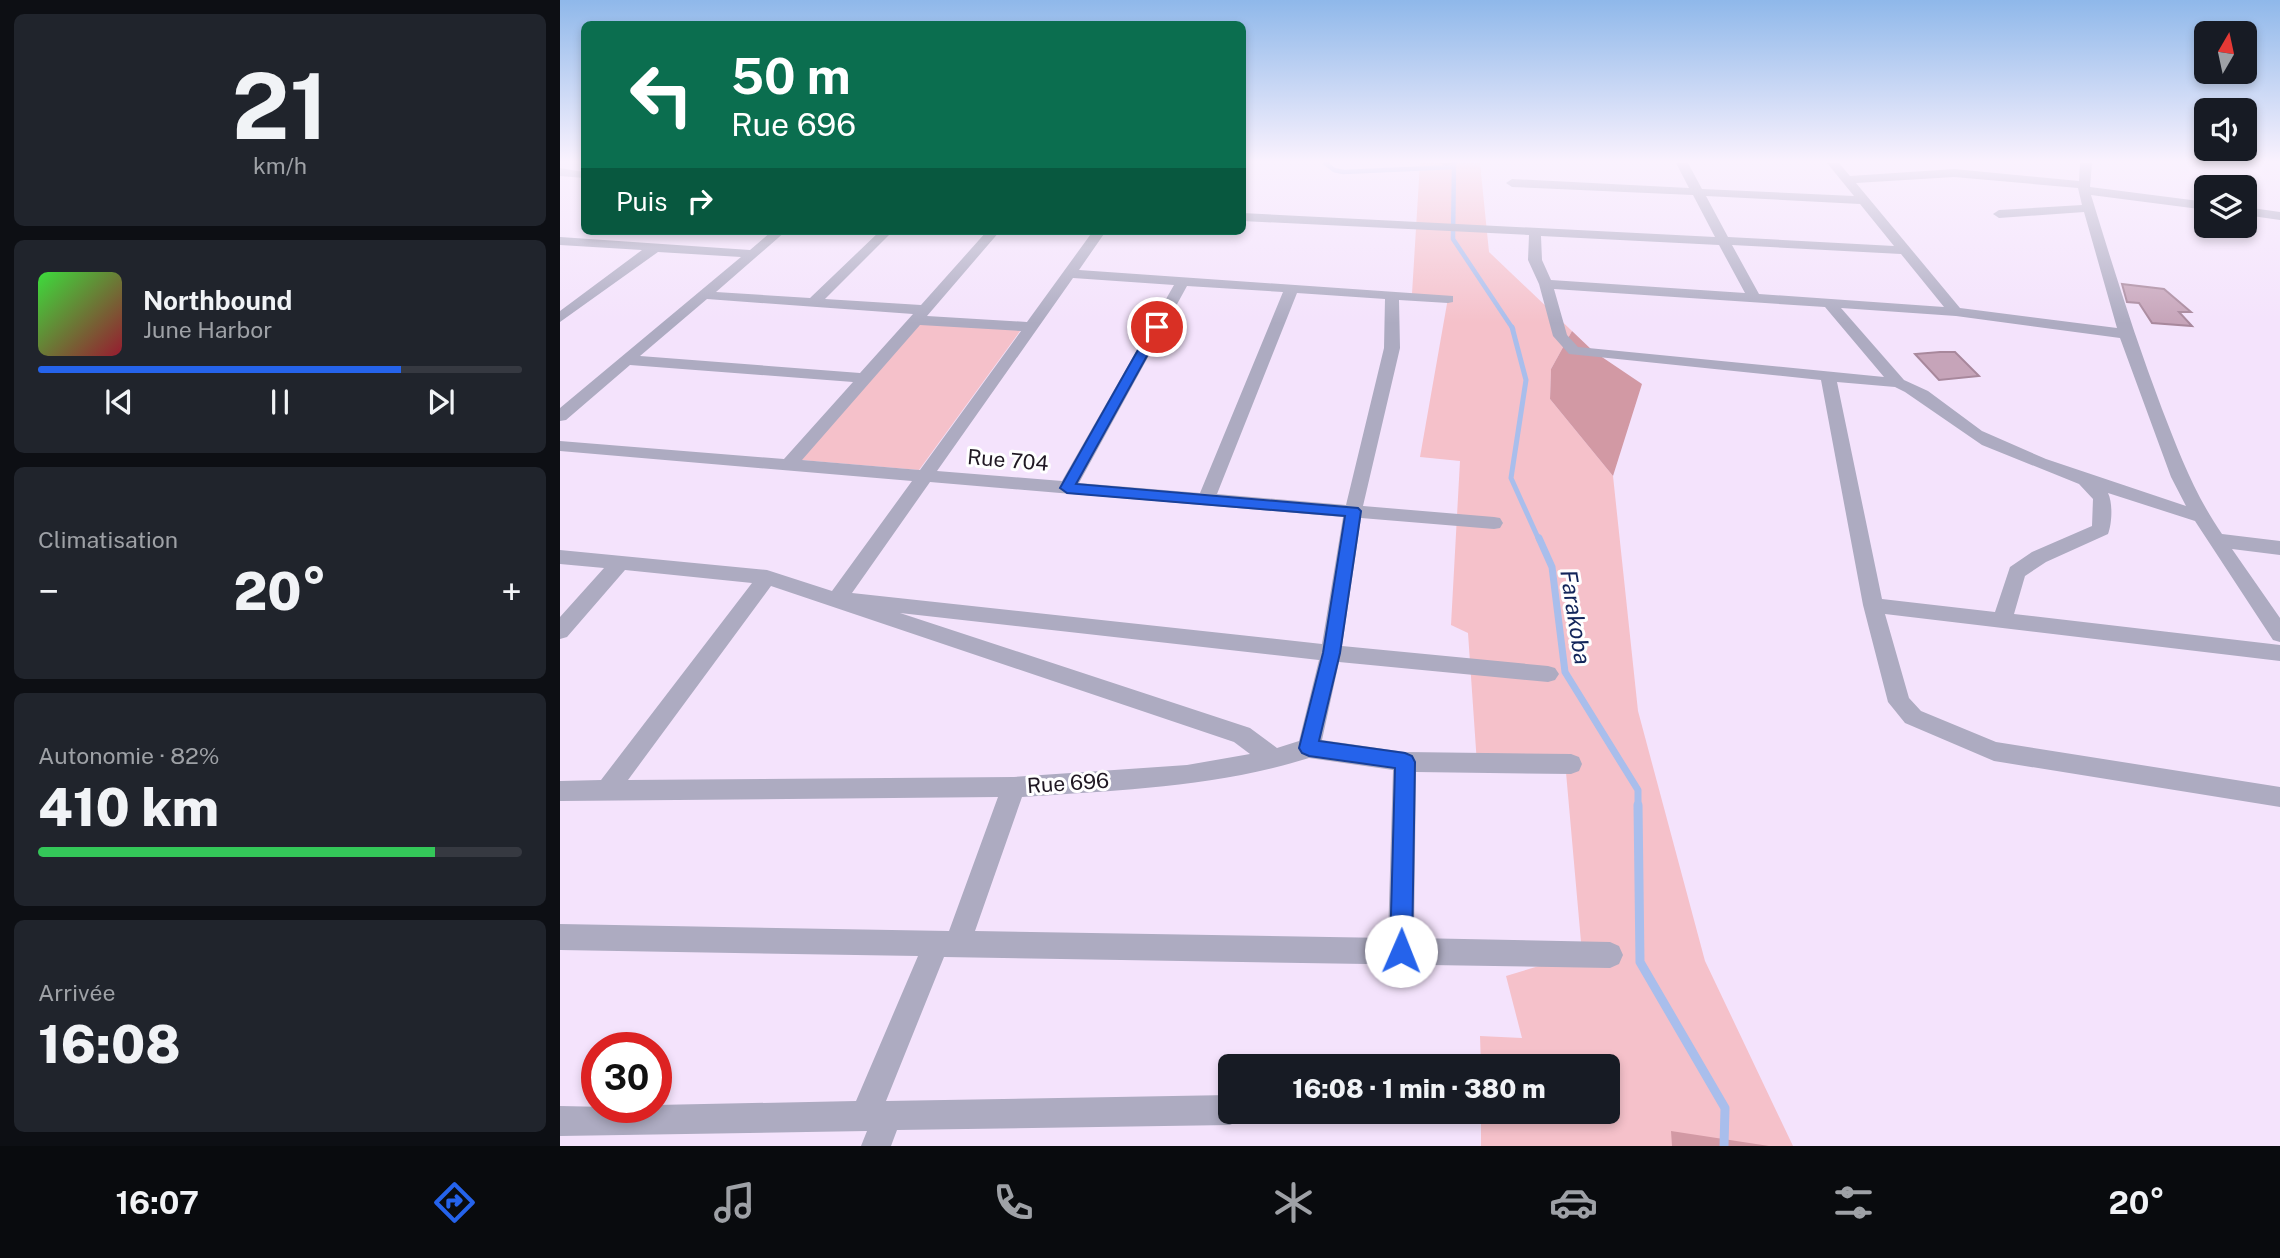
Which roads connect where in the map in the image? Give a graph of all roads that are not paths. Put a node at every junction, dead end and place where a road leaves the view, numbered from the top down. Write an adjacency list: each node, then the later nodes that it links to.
1 (1710, 216): 11 (street)
2 (1877, 216): 13 (street)
3 (2091, 216): 29 (street)
4 (1246, 217): 5 (street)
5 (1535, 233): 11 (street); 17 (street)
6 (775, 235): 14 (street)
7 (883, 235): 23 (street)
8 (990, 235): 26 (street)
9 (1097, 235): 15 (street)
10 (560, 242): 12 (street)
11 (1724, 242): 13 (street); 21 (street)
12 (654, 248): 14 (street); 27 (street)
13 (1905, 250): 25 (street)
14 (753, 254): 19 (street)
15 (1070, 274): 16 (street); 28 (street)
16 (1183, 281): 18 (street); 39 (street)
17 (1546, 284): 21 (street); 31 (street)
18 (1292, 288): 20 (street); 40 (street)
19 (704, 295): 23 (street); 30 (street)
20 (1392, 295): 22 (street); 41 (street)
21 (1754, 298): 24 (street)
22 (1448, 299)
23 (813, 303): 26 (street)
24 (1829, 303): 25 (street); 33 (street)
25 (1956, 312): 29 (street)
26 (920, 315): 28 (street); 32 (street)
27 (560, 318)
28 (1031, 327): 37 (street)
29 (2126, 334): 42 (street)
30 (626, 360): 32 (street); 34 (street)
31 (1828, 377): 33 (street); 50 (street)
32 (864, 378): 36 (street)
33 (1898, 383): 38 (street)
34 (560, 416)
35 (560, 446): 36 (street, Rue 704)
36 (788, 465): 37 (street, Rue 704)
37 (923, 476): 39 (street, Rue 704); 49 (street)
38 (2085, 479): 42 (street); 51 (street)
39 (1067, 488): 40 (street, Rue 704)
40 (1206, 499): 41 (street, Rue 704)
41 (1353, 511): 43 (street, Rue 704); 54 (street)
42 (2201, 517): 44 (street)
43 (1494, 523)
44 (2217, 540): 45 (street); 53 (street)
45 (2280, 548)
46 (560, 557): 47 (street)
47 (620, 563): 48 (street); 52 (street)
48 (767, 577): 49 (street); 62 (street)
49 (836, 599): 54 (street); 58 (street)
50 (1872, 606): 51 (street); 64 (street)
51 (2003, 621): 55 (street)
52 (560, 631)
53 (2280, 634)
54 (1331, 653): 56 (street); 57 (street)
55 (2280, 653)
56 (1548, 674)
57 (1309, 748): 58 (street, Rue 696); 59 (street, Rue 696)
58 (1274, 759): 61 (street, Rue 696)
59 (1405, 762): 60 (street, Rue 696); 67 (street)
60 (1571, 764)
61 (1014, 787): 62 (street, Rue 696); 66 (street)
62 (607, 790): 63 (street, Rue 696)
63 (560, 791)
64 (2280, 797)
65 (560, 937): 66 (street)
66 (947, 944): 67 (street); 70 (street)
67 (1401, 951): 68 (street)
68 (1609, 955)
69 (1218, 1110): 70 (street)
70 (876, 1116): 71 (street); 72 (street)
71 (560, 1121)
72 (876, 1146)

